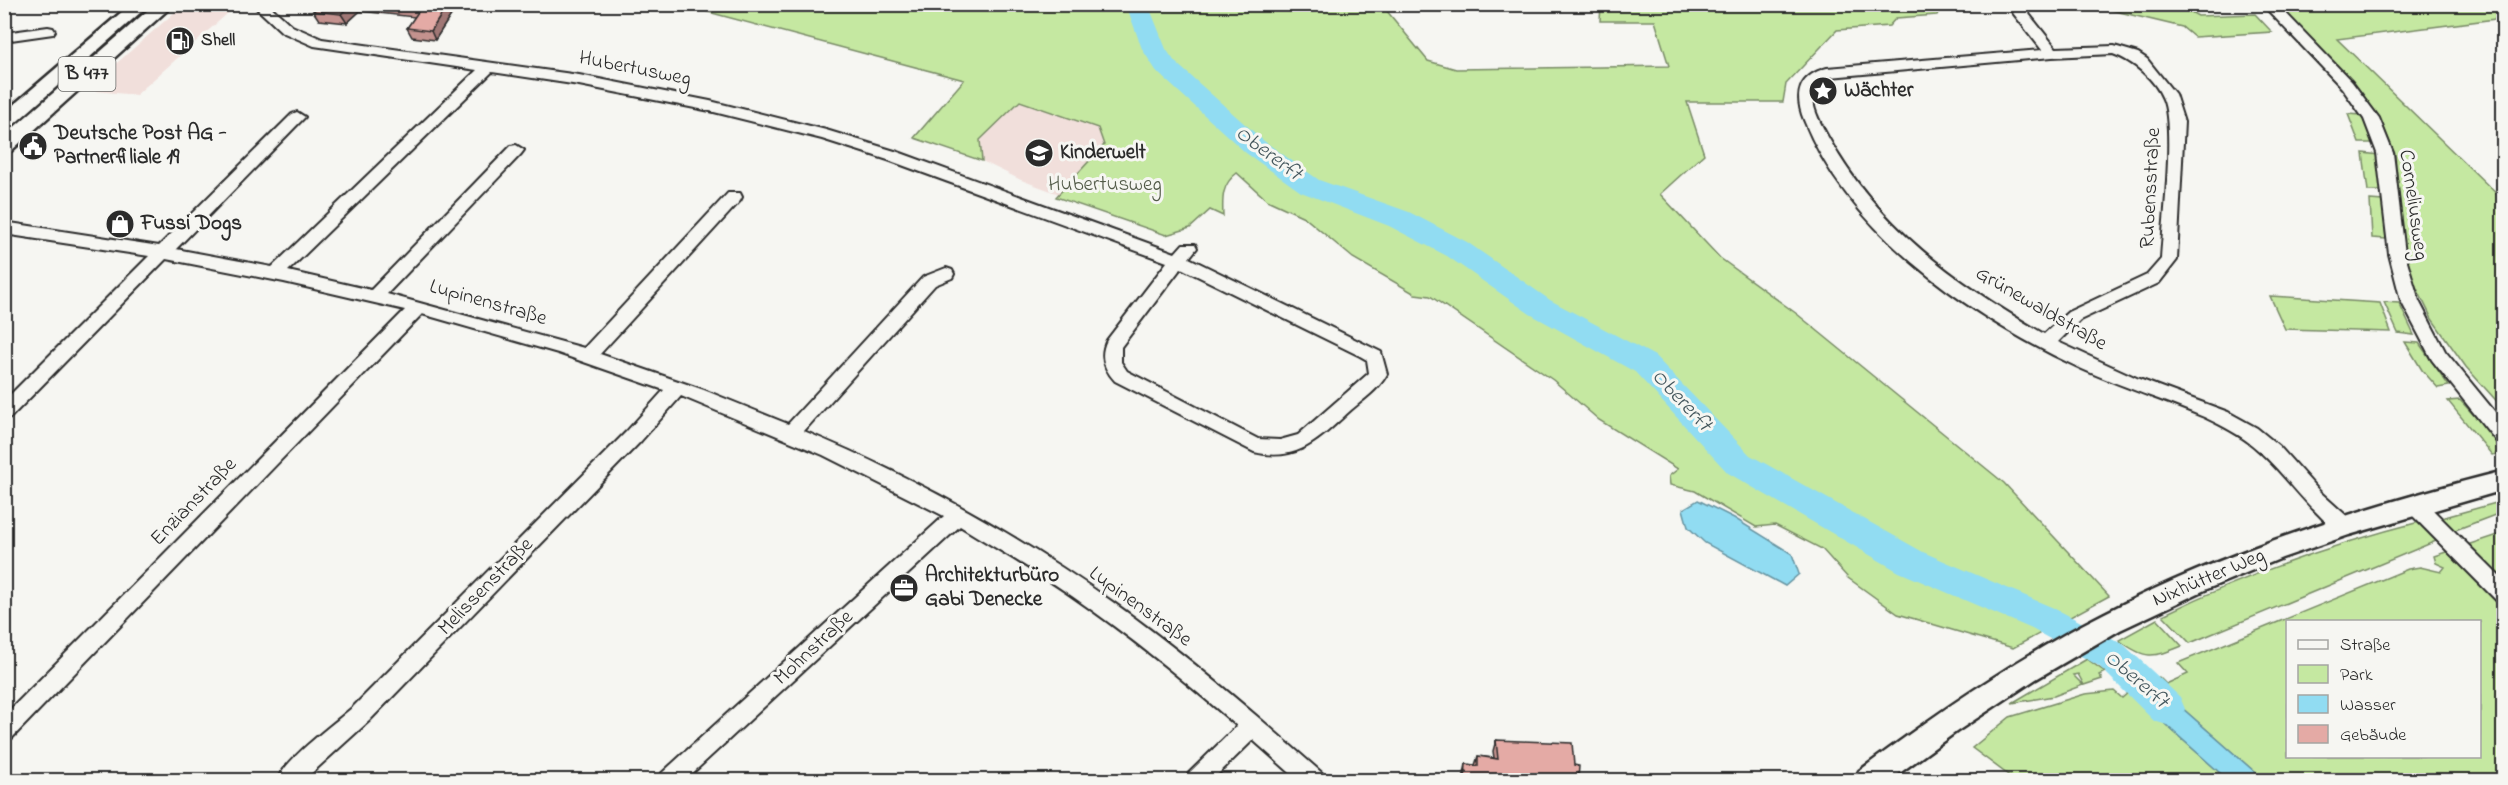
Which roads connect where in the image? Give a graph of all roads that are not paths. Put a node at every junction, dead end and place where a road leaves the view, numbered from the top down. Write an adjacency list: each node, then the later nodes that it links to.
1 (142, 4): 11 (main road, B 477)
2 (166, 4): 12 (main road, B 477)
3 (2013, 4): 8 (street)
4 (2270, 4): 25 (street, Corneliusweg)
5 (265, 6): 9 (street, Hubertusweg)
6 (48, 31): 7 (street)
7 (4, 37)
8 (2052, 53): 22 (street, Rubensstraße); 22 (street, Grünewaldstraße)
9 (490, 66): 17 (street, Hubertusweg); 18 (street)
10 (297, 117): 16 (street)
11 (4, 123)
12 (4, 147)
13 (516, 150): 20 (street, Lupinenstraße)
14 (734, 197): 23 (street)
15 (4, 228): 16 (street, Lupinenstraße)
16 (163, 252): 18 (street, Lupinenstraße); 26 (street)
17 (1183, 254): 17 (street, Hubertusweg)
18 (276, 273): 20 (street, Lupinenstraße)
19 (946, 274): 28 (street)
20 (375, 296): 21 (street, Lupinenstraße)
21 (419, 307): 23 (street, Lupinenstraße); 36 (street, Enzianstraße)
22 (2046, 343): 33 (street, Grünewaldstraße)
23 (587, 357): 24 (street, Lupinenstraße)
24 (677, 388): 28 (street, Lupinenstraße); 37 (street, Melissenstraße)
25 (2472, 395): 27 (street, Corneliusweg); 29 (street, Corneliusweg)
26 (4, 413)
27 (2504, 418)
28 (790, 434): 32 (street, Lupinenstraße)
29 (2504, 437)
30 (2504, 480): 31 (main road, Nixhütter Weg)
31 (2415, 505): 33 (main road, Nixhütter Weg); 34 (street)
32 (957, 516): 35 (street, Lupinenstraße); 38 (street, Mohnstraße)
33 (2343, 525): 41 (main road, Nixhütter Weg)
34 (2504, 595)
35 (1253, 725): 39 (street); 40 (street, Lupinenstraße)
36 (4, 731)
37 (289, 780)
38 (670, 780)
39 (1197, 780)
40 (1314, 780)
41 (1869, 780)

